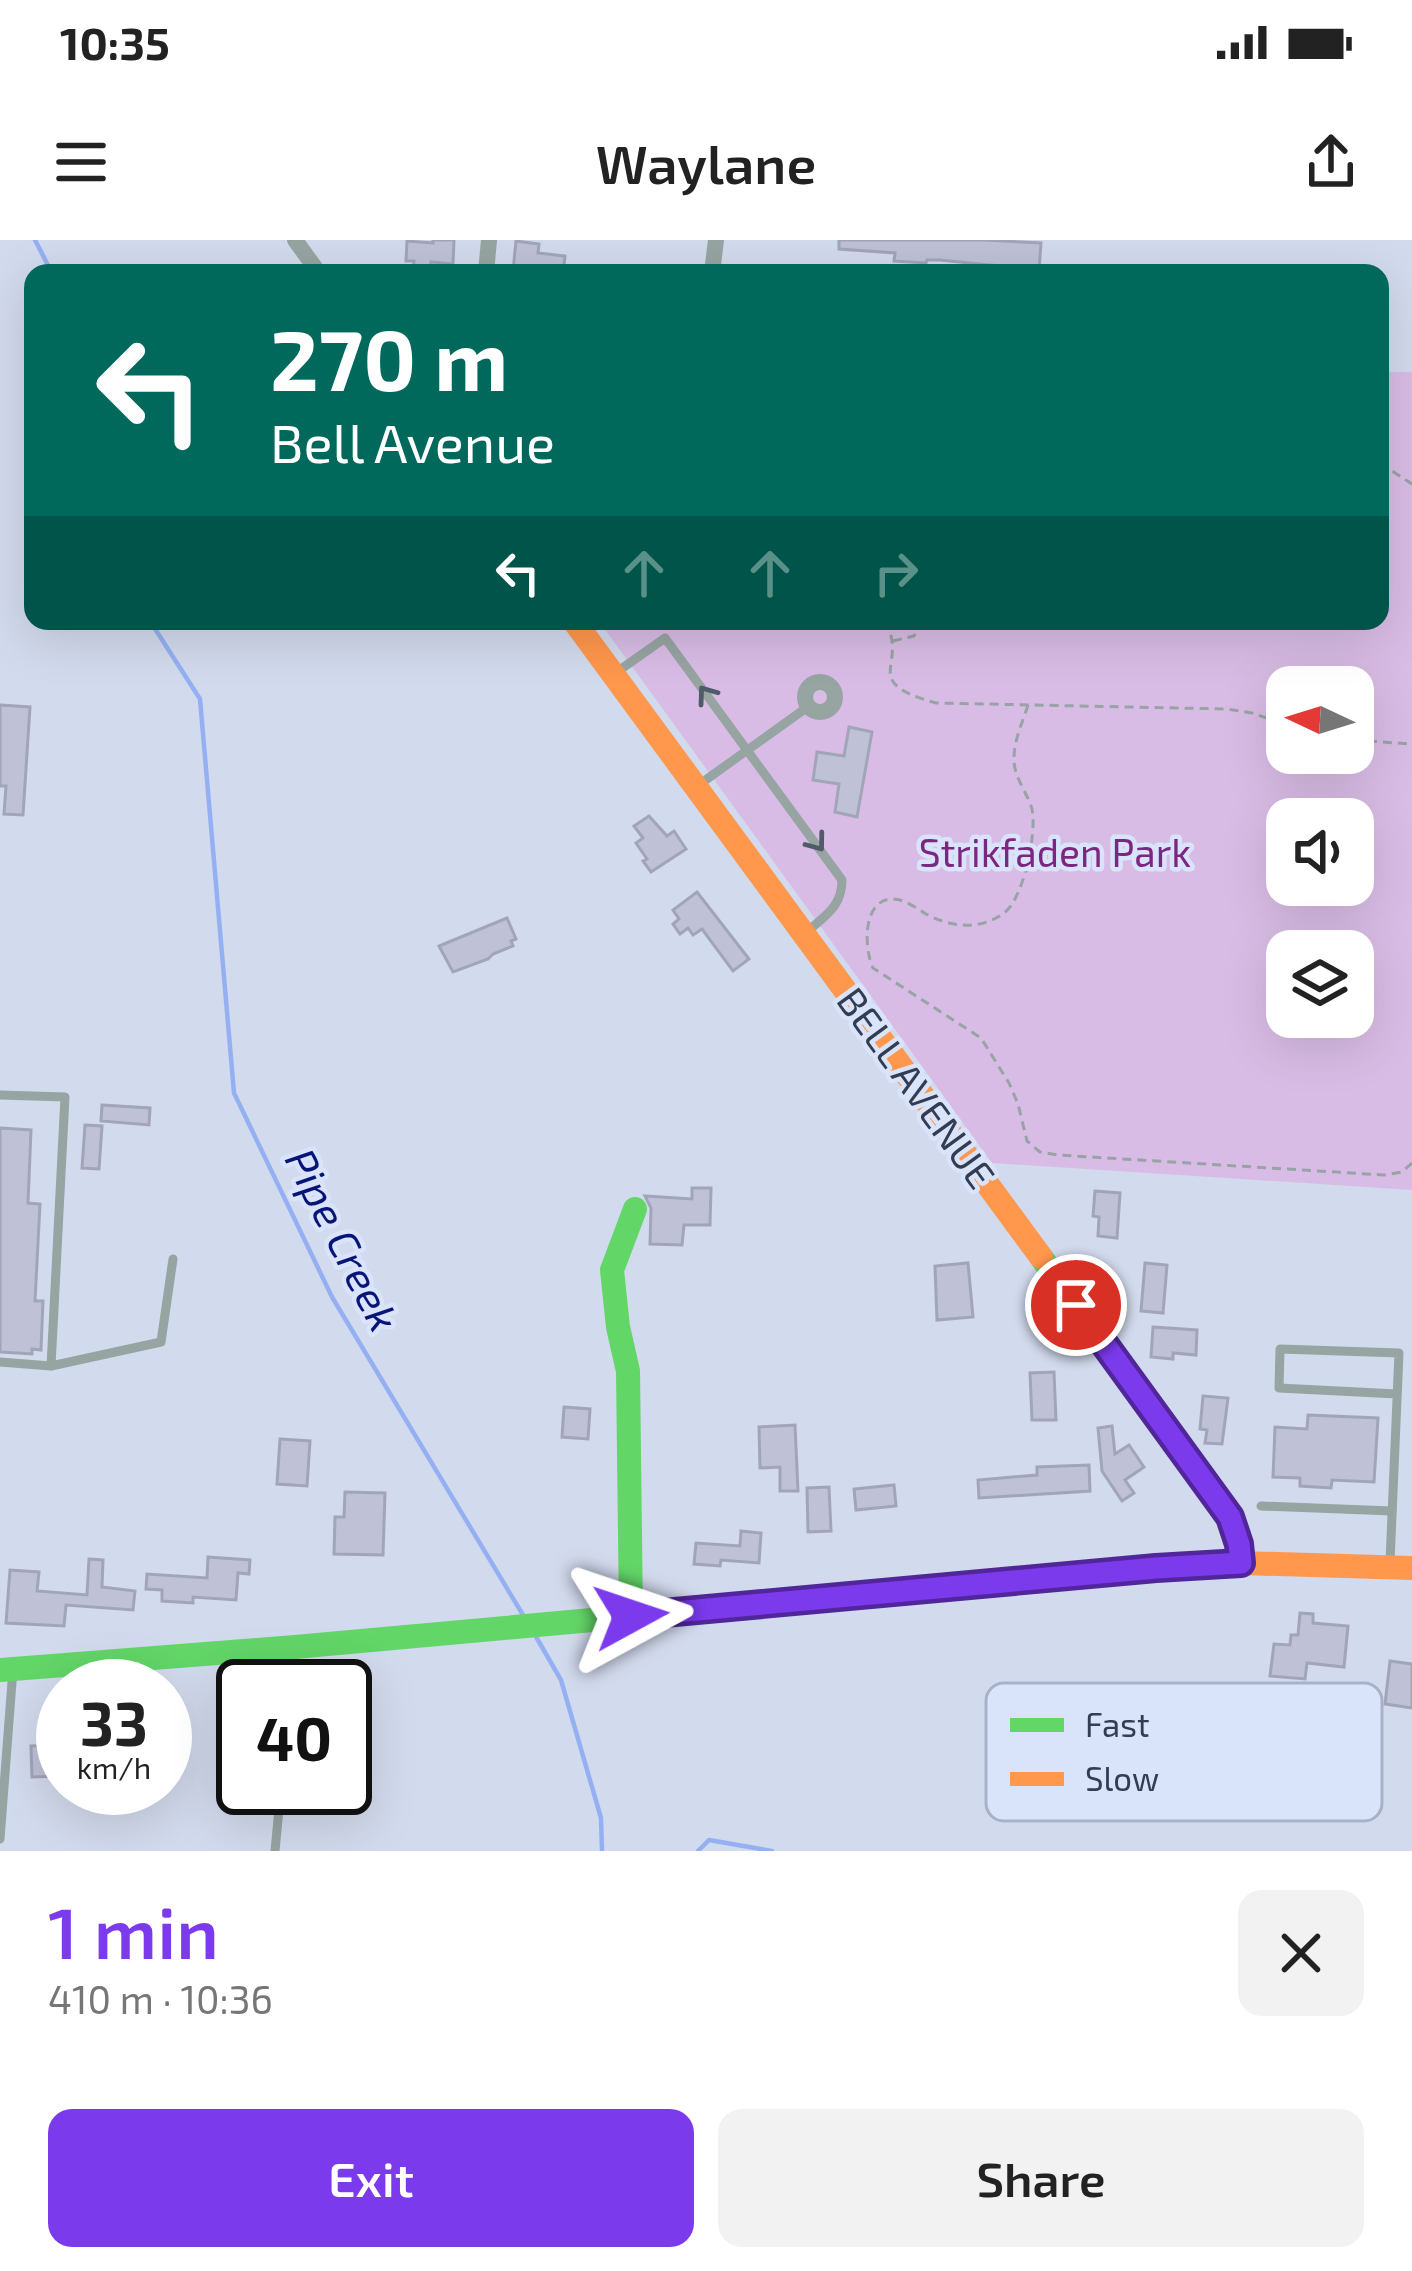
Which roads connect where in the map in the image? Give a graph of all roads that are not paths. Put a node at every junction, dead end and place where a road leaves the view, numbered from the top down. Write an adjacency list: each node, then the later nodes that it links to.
1 (580, 630): 2 (street, BELL AVENUE)
2 (613, 675): 4 (lane, one-way to 2); 5 (street, BELL AVENUE)
3 (808, 706): 4 (lane)
4 (748, 750): 5 (lane); 6 (lane, one-way to 6)
5 (696, 787): 6 (street, BELL AVENUE)
6 (803, 934): 15 (street, BELL AVENUE)
7 (0, 1095): 11 (lane)
8 (635, 1209): 17 (street)
9 (173, 1259): 11 (lane)
10 (0, 1362): 11 (lane)
11 (51, 1366)
12 (1397, 1394): 12 (lane); 14 (lane)
13 (1261, 1505): 14 (lane)
14 (1392, 1511): 16 (lane)
15 (1241, 1563): 16 (street); 17 (street)
16 (1401, 1568)
17 (631, 1616): 18 (street)
18 (295, 1647): 19 (lane); 20 (street)
19 (294, 1659)
20 (6, 1670): 22 (lane)
21 (278, 1815): 23 (lane)
22 (0, 1839)
23 (275, 1851)

